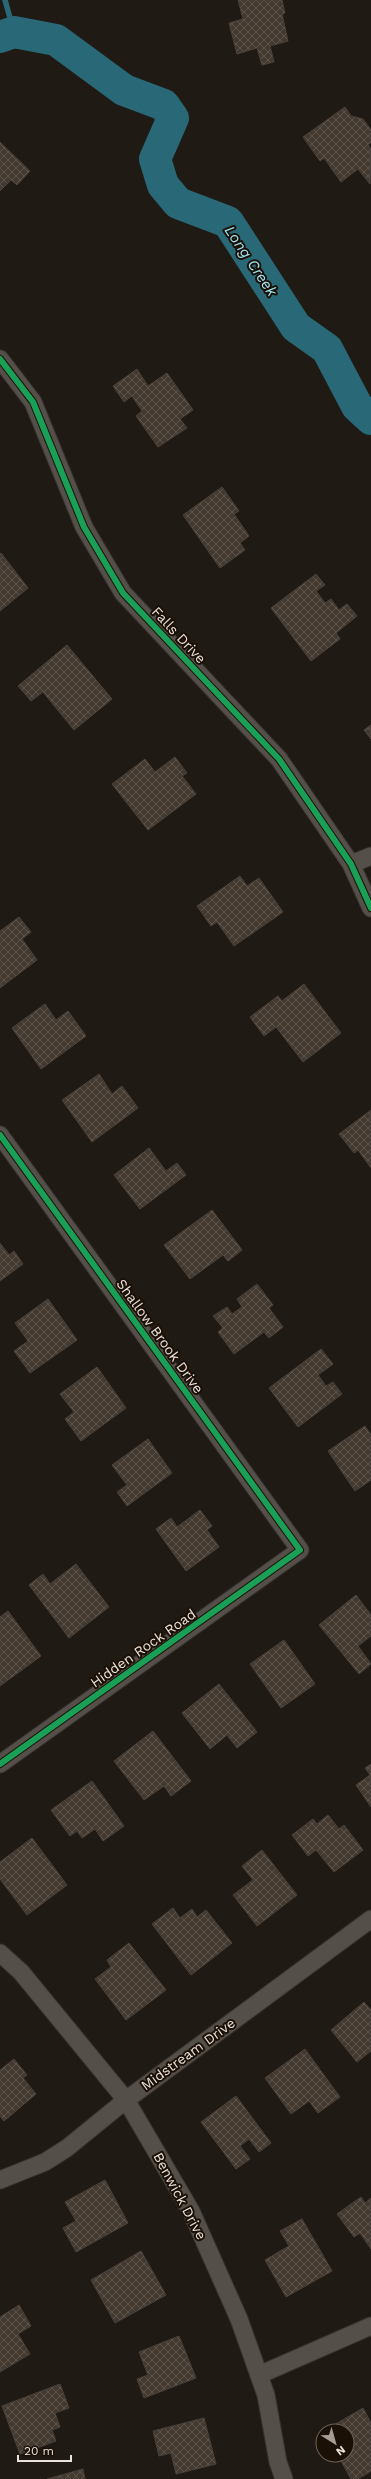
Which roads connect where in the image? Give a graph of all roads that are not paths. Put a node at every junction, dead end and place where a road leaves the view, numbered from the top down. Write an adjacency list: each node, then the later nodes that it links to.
1 (0, 359): 3 (street, Falls Drive)
2 (371, 856): 3 (street)
3 (351, 864): 4 (street, Falls Drive)
4 (371, 908)
5 (0, 1135): 6 (street, Shallow Brook Drive)
6 (300, 1550): 7 (street, Hidden Rock Road)
7 (0, 1764)
8 (371, 1919): 10 (street, Midstream Drive)
9 (0, 1953): 10 (street, Benwick Drive)
10 (126, 2100): 11 (street, Midstream Drive); 13 (street, Benwick Drive)
11 (0, 2180)
12 (371, 2326): 13 (street)
13 (259, 2375): 14 (street, Benwick Drive)
14 (284, 2479)

